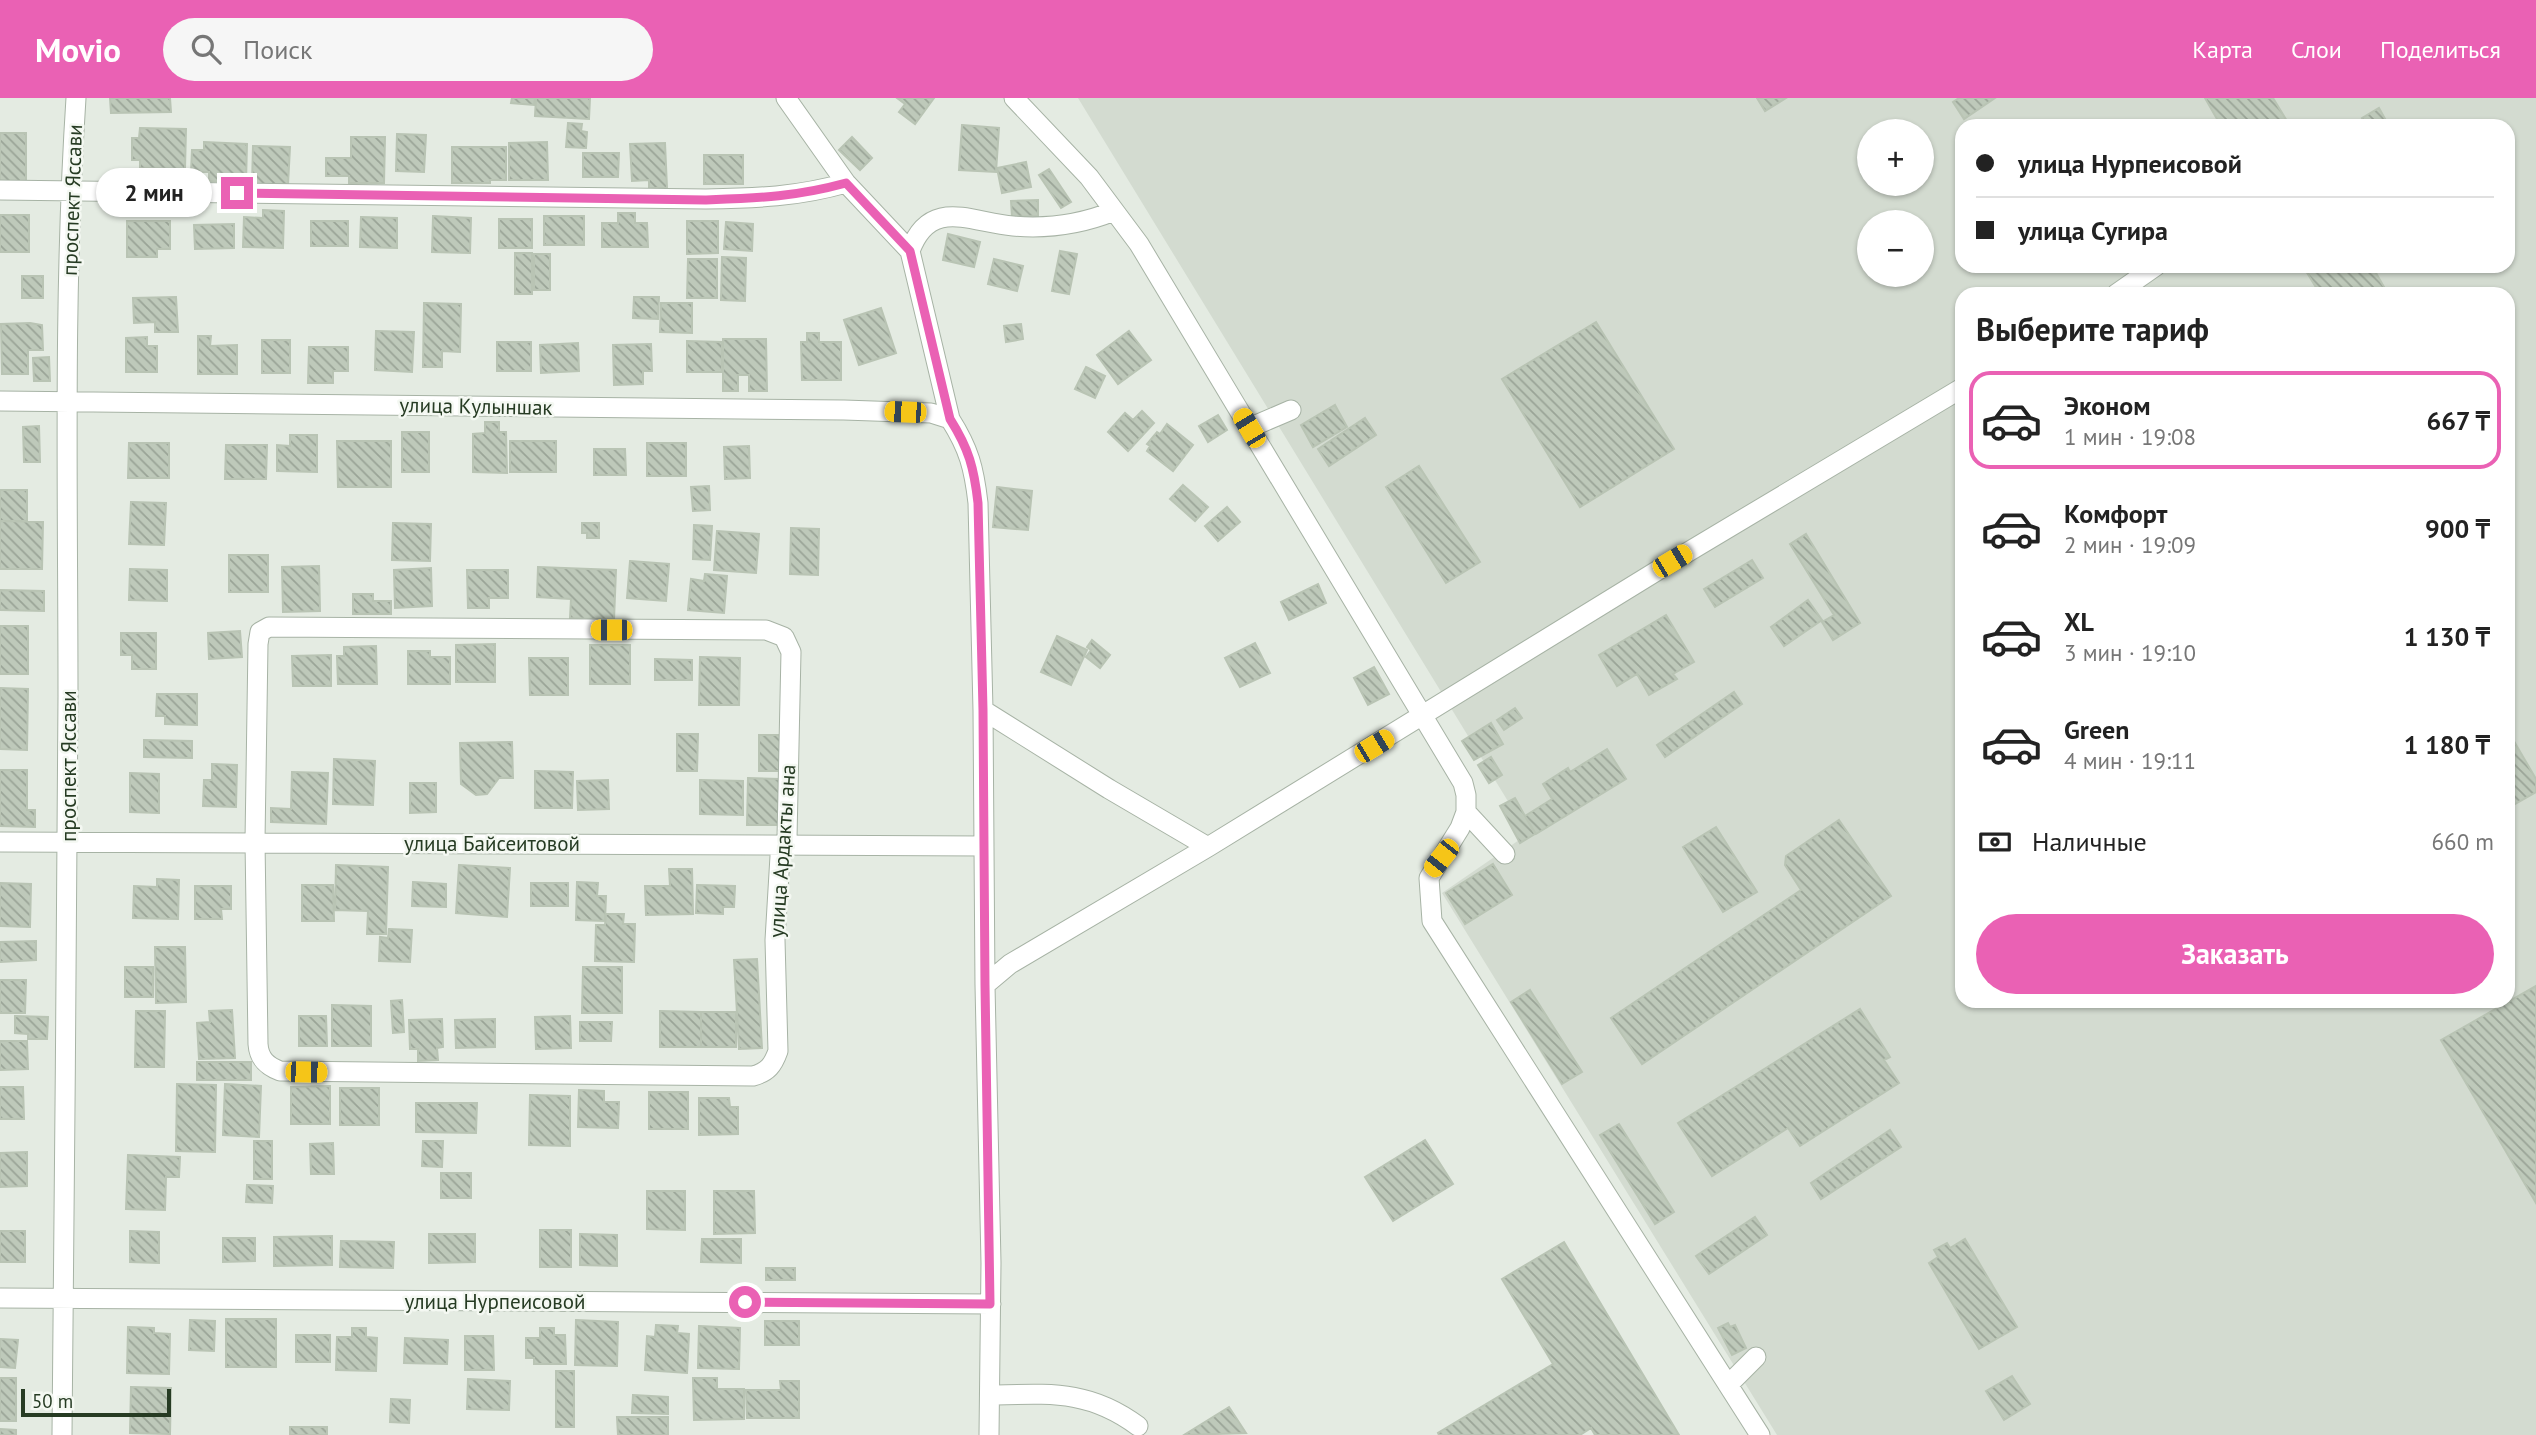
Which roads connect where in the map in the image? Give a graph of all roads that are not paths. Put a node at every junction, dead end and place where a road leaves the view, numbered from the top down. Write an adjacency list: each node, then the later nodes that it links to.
1 (76, 98): 6 (street, проспект Яссави)
2 (786, 98): 4 (street)
3 (1014, 98): 7 (street)
4 (846, 183): 6 (street); 8 (street)
5 (0, 190): 6 (street)
6 (70, 192): 13 (street, проспект Яссави)
7 (1114, 211): 8 (street); 16 (street)
8 (910, 251): 15 (street)
9 (2146, 273): 10 (street)
10 (2126, 287)
11 (1955, 392): 18 (street)
12 (0, 401): 13 (street, улица Кулыншак)
13 (68, 402): 15 (street, улица Кулыншак); 22 (street, проспект Яссави)
14 (1291, 410): 16 (street)
15 (950, 419): 17 (street)
16 (1249, 428): 18 (street)
17 (983, 710): 24 (street); 25 (street)
18 (1422, 717): 19 (street); 25 (street)
19 (1466, 812): 26 (street); 32 (street)
20 (255, 841): 22 (street, улица Байсеитовой); 23 (street, улица Байсеитовой); 23 (street, улица Ардакты ана); 23 (street, улица Ардакты ана)
21 (0, 842): 22 (street, улица Байсеитовой)
22 (68, 843): 29 (street, проспект Яссави)
23 (785, 846): 24 (street, улица Байсеитовой)
24 (984, 846): 27 (street)
25 (1208, 847): 27 (street)
26 (1504, 854)
27 (985, 985): 30 (street)
28 (0, 1298): 29 (street, улица Нурпеисовой)
29 (63, 1298): 30 (street, улица Нурпеисовой); 35 (street, проспект Яссави)
30 (990, 1304): 33 (street)
31 (1756, 1357): 32 (street)
32 (1728, 1385): 37 (street)
33 (990, 1395): 34 (street); 36 (street)
34 (1138, 1426)
35 (62, 1435)
36 (989, 1435)
37 (1760, 1435)

